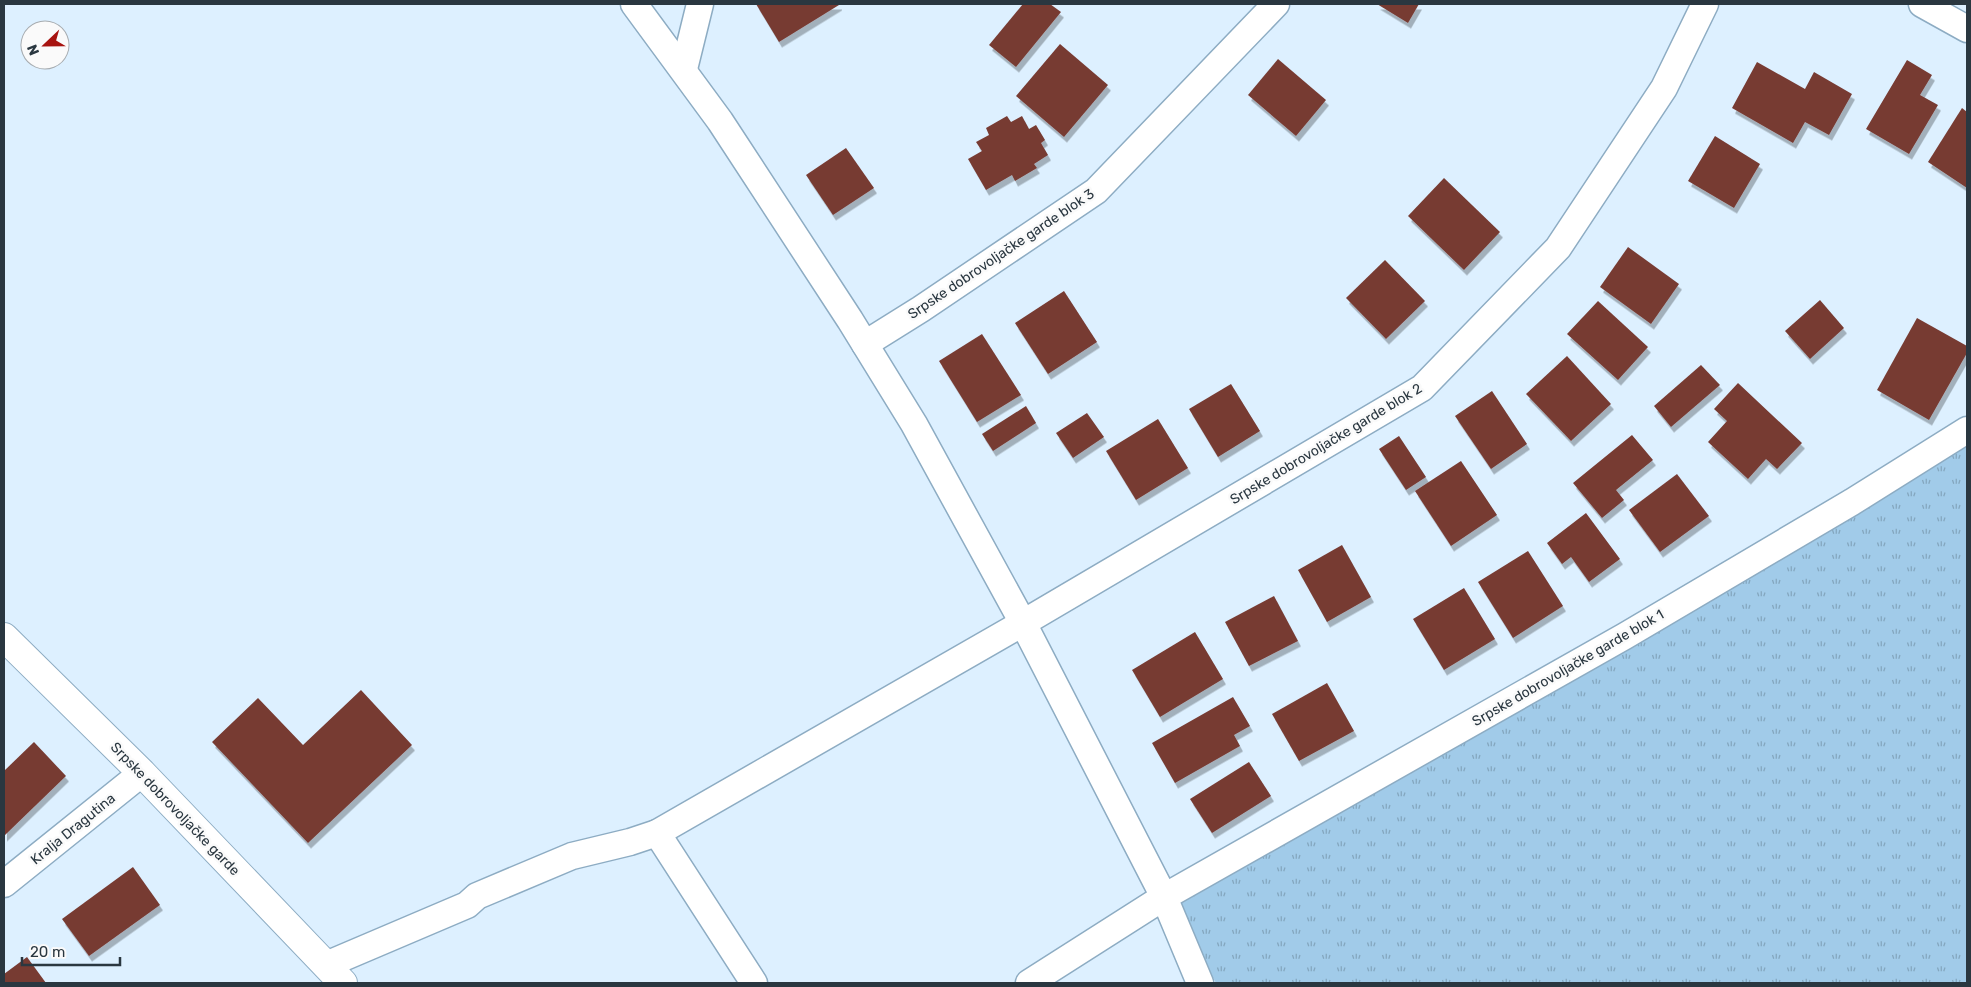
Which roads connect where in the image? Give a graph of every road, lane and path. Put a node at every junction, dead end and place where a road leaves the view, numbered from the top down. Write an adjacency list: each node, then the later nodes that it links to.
1 (634, 4): 7 (street)
2 (700, 4): 7 (street)
3 (1276, 4): 8 (street, Srpske dobrovoljačke garde blok 3)
4 (1705, 4): 10 (street, Srpske dobrovoljačke garde blok 2)
5 (1922, 4): 6 (street)
6 (1967, 29)
7 (684, 69): 8 (street)
8 (865, 344): 10 (street)
9 (1967, 430): 15 (street, Srpske dobrovoljačke garde blok 1)
10 (1023, 623): 13 (street, Srpske dobrovoljačke garde blok 2); 15 (street)
11 (4, 637): 12 (main road, Srpske dobrovoljačke garde)
12 (142, 773): 14 (street, Kralja Dragutina); 16 (main road, Srpske dobrovoljačke garde)
13 (657, 833): 16 (street, Srpske dobrovoljačke garde blok 2); 17 (street)
14 (4, 884)
15 (1164, 897): 18 (street, Srpske dobrovoljačke garde blok 1); 19 (street)
16 (334, 974)
17 (754, 983)
18 (1029, 983)
19 (1200, 983)

